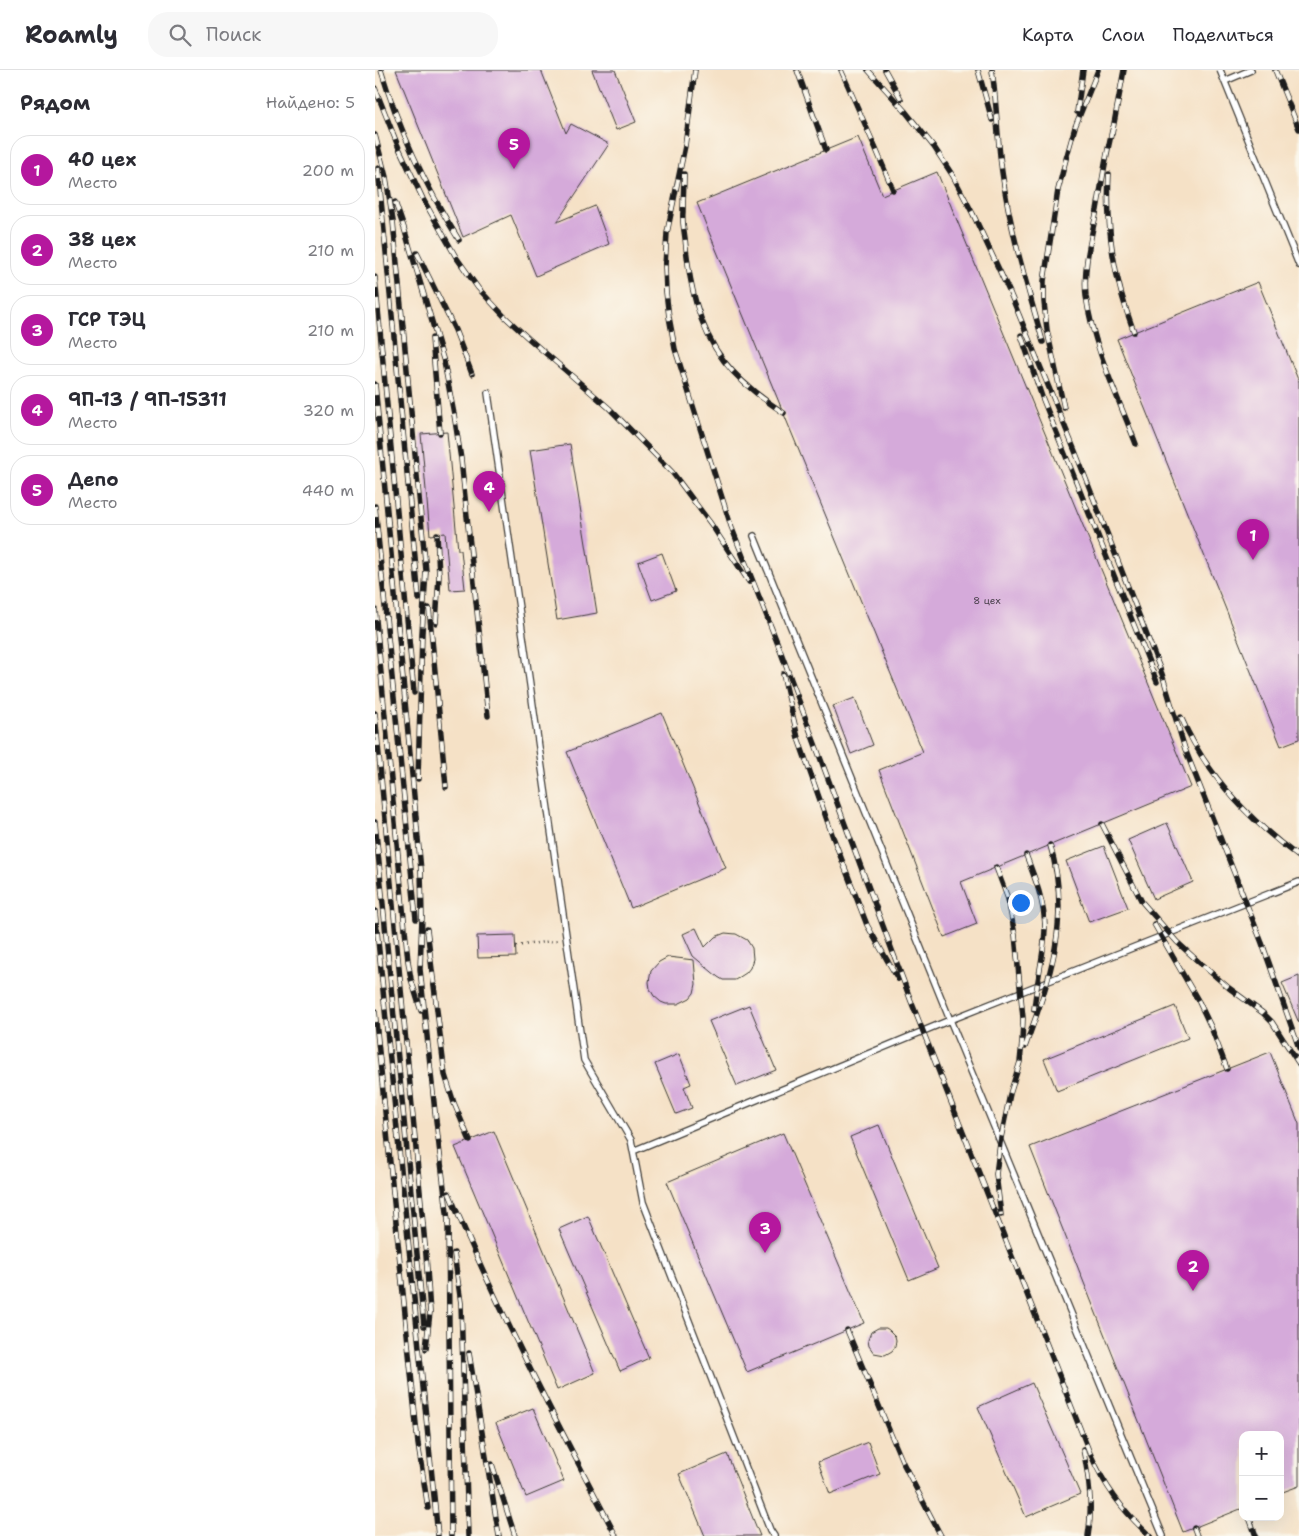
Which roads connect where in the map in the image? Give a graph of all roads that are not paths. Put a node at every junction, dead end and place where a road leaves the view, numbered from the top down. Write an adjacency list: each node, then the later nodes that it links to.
1 (1220, 70): 3 (lane)
2 (1251, 70): 3 (lane)
3 (1225, 81): 4 (lane)
4 (1299, 265)
5 (488, 393): 9 (lane)
6 (754, 536): 8 (lane)
7 (1299, 882): 8 (lane)
8 (950, 1020): 9 (lane); 11 (lane)
9 (633, 1151): 10 (lane)
10 (774, 1536)
11 (1163, 1536)

